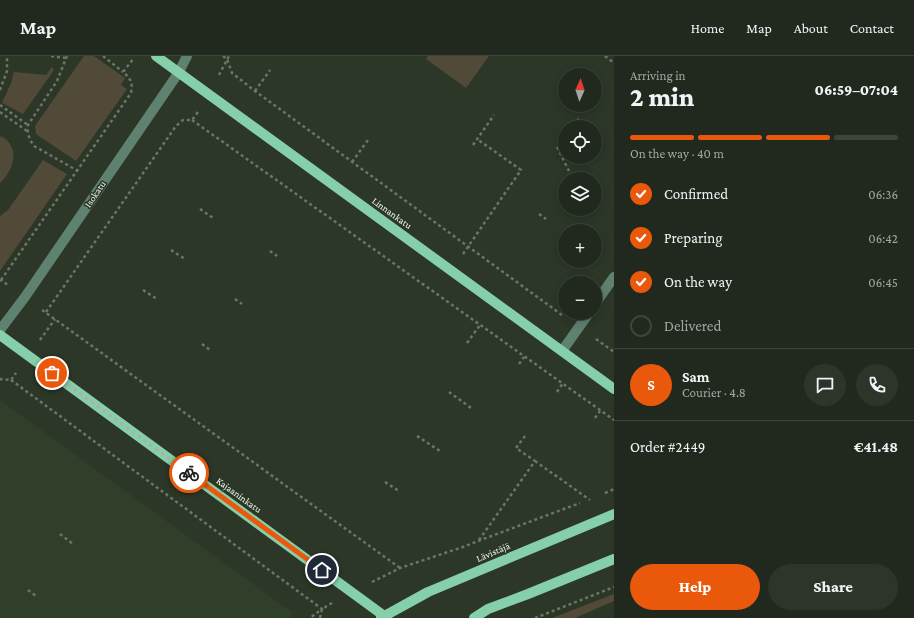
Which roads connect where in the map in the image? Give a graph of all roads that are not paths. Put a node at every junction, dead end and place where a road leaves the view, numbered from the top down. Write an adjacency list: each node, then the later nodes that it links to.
1 (156, 56): 3 (main road, Linnankatu)
2 (187, 56): 3 (street, Isokatu)
3 (178, 72): 7 (street, Isokatu); 9 (main road, Linnankatu)
4 (614, 277): 5 (street)
5 (602, 294)
6 (584, 320): 9 (street)
7 (0, 330)
8 (0, 335): 13 (main road, Kajaaninkatu)
9 (562, 352): 10 (main road, Linnankatu)
10 (614, 389)
11 (614, 514): 13 (main road, Lävistäjä)
12 (614, 558): 14 (main road)
13 (384, 617)
14 (474, 618)

